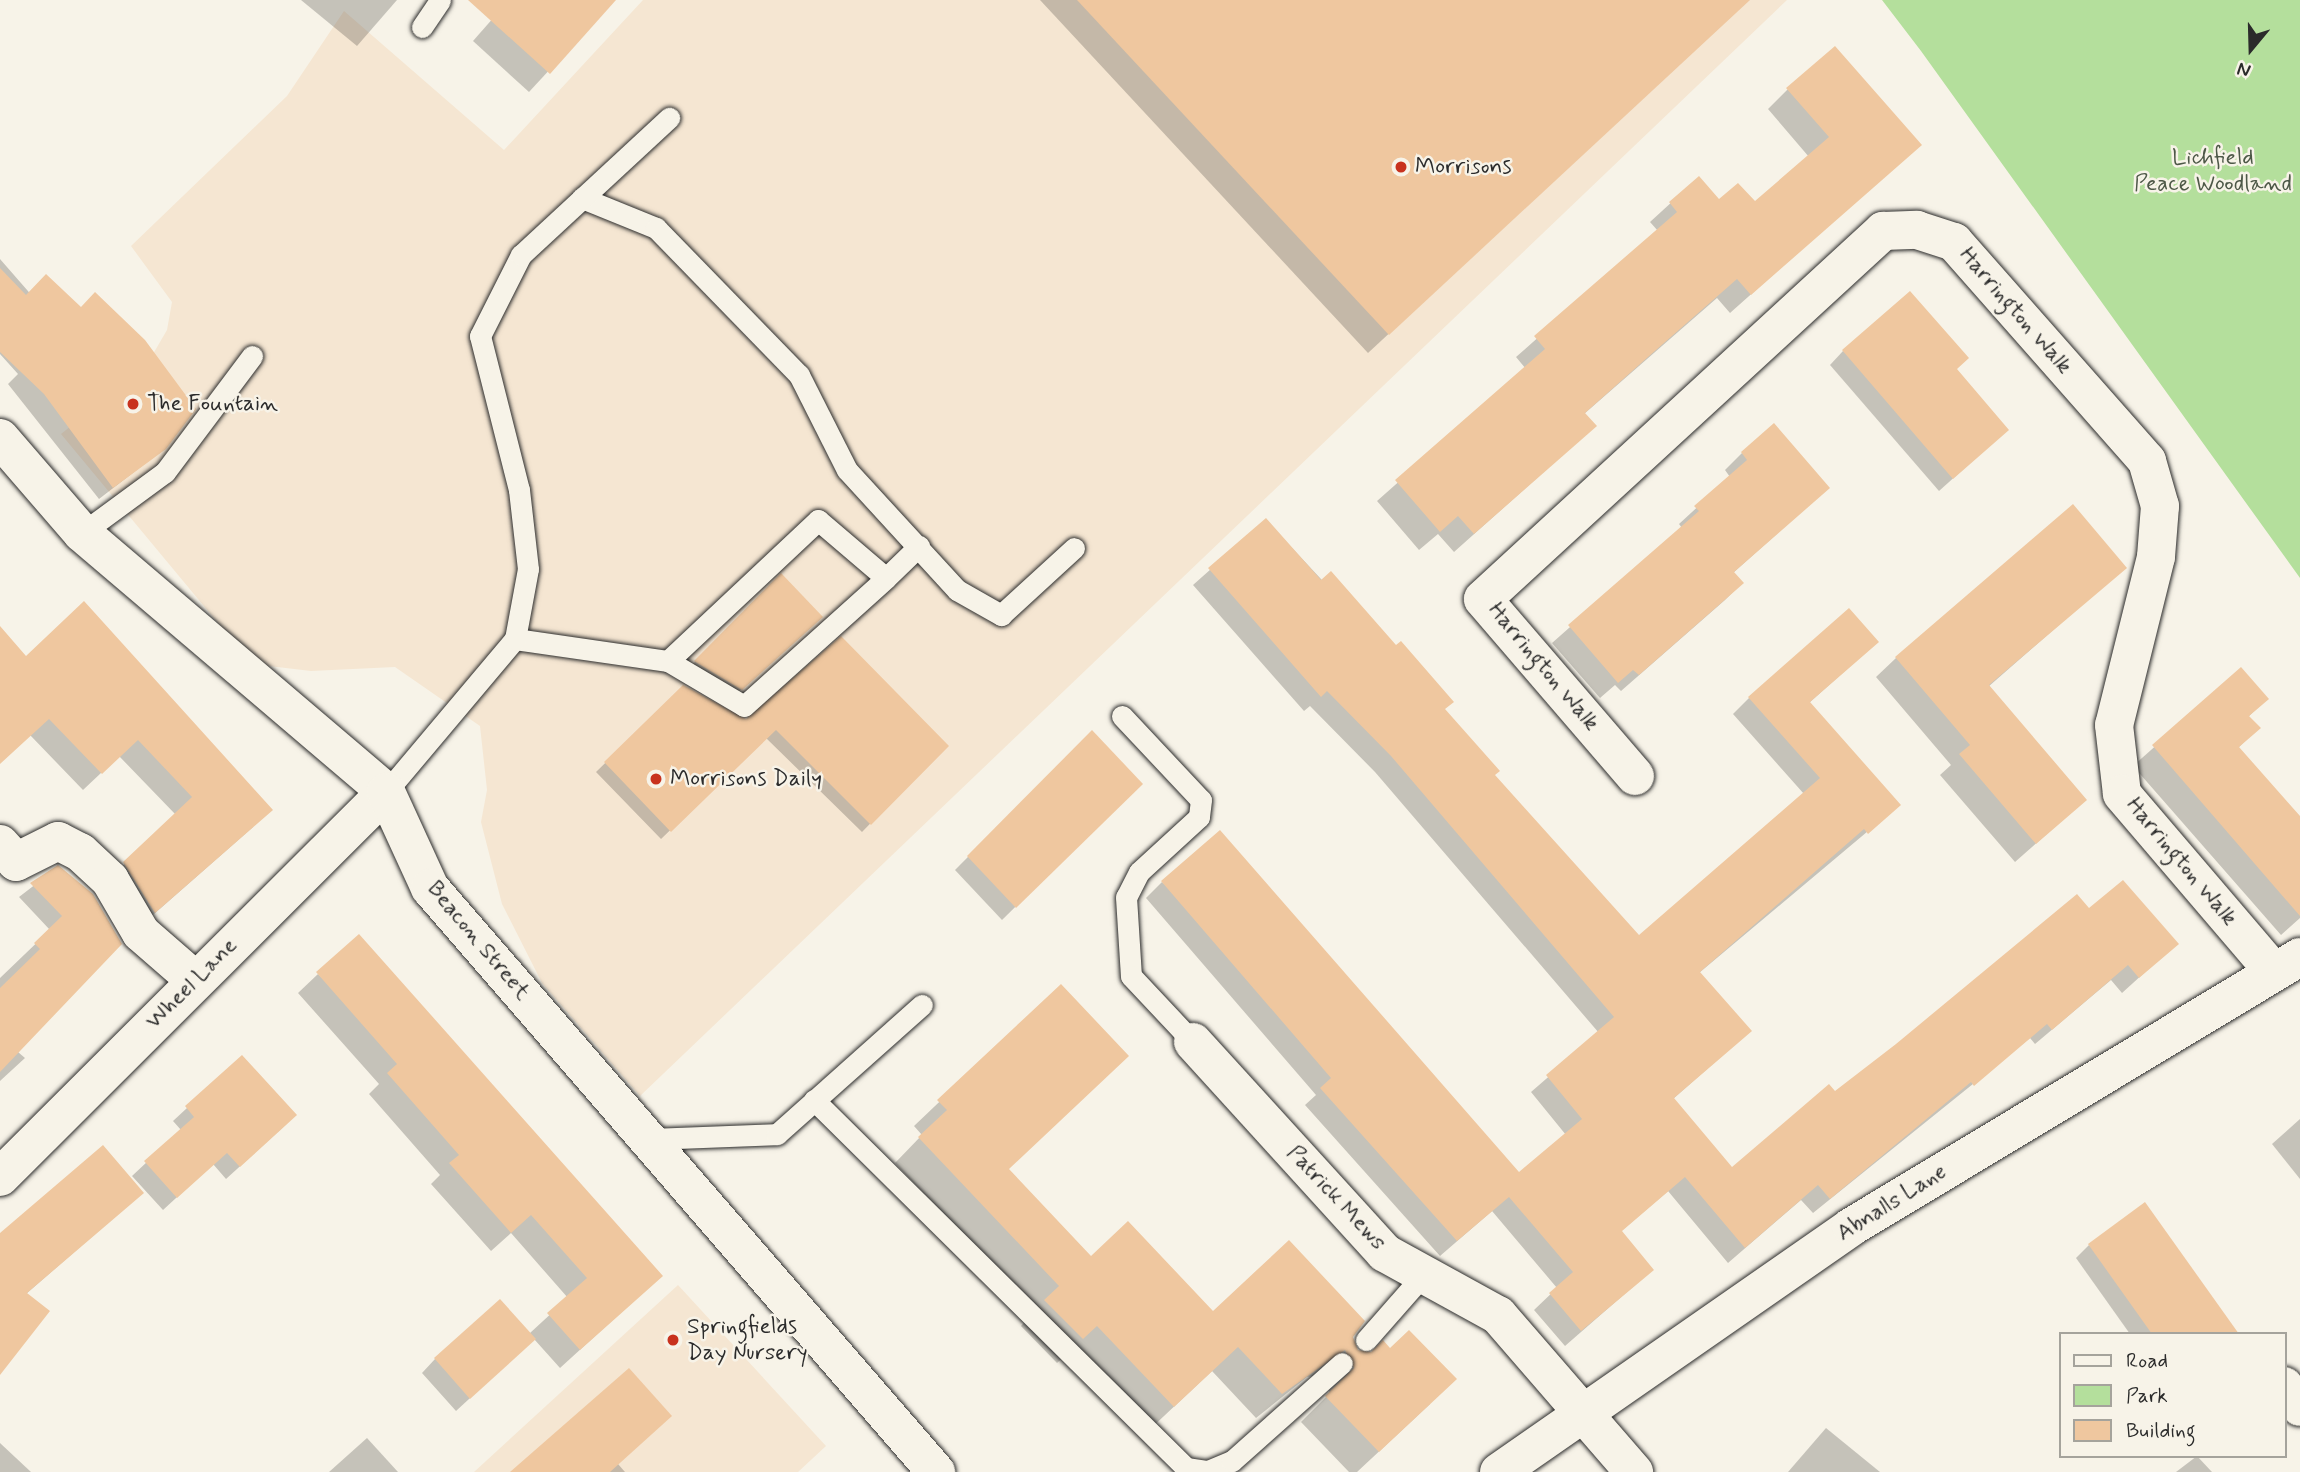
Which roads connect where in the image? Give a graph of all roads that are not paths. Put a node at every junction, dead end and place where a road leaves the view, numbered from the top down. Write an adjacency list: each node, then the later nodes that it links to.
1 (440, 0): 2 (lane)
2 (422, 27)
3 (669, 118): 4 (lane)
4 (582, 198): 8 (lane); 11 (lane)
5 (252, 356): 7 (lane)
6 (0, 438): 7 (street, Beacon Street)
7 (82, 533): 15 (street, Beacon Street)
8 (919, 546): 9 (lane); 10 (lane)
9 (1074, 548)
10 (886, 578): 12 (lane); 12 (lane)
11 (515, 639): 12 (lane); 15 (lane)
12 (668, 661)
13 (1122, 716): 20 (lane)
14 (1635, 776): 17 (street, Harrington Walk)
15 (386, 792): 18 (street, Wheel Lane); 22 (street, Beacon Street)
16 (0, 844): 18 (street)
17 (2287, 964): 29 (street, Abnalls Lane)
18 (195, 980): 23 (street, Wheel Lane)
19 (922, 1004): 21 (lane)
20 (1193, 1042): 24 (street, Patrick Mews)
21 (814, 1100): 22 (lane); 26 (lane)
22 (648, 1139): 30 (street, Beacon Street)
23 (0, 1177)
24 (1424, 1274): 25 (lane); 29 (street, Patrick Mews)
25 (1366, 1340)
26 (1342, 1363)
27 (2286, 1389): 28 (street)
28 (2300, 1407)
29 (1586, 1417): 31 (street, Abnalls Lane); 32 (street, Patrick Mews)
30 (936, 1472)
31 (1499, 1472)
32 (1634, 1472)

